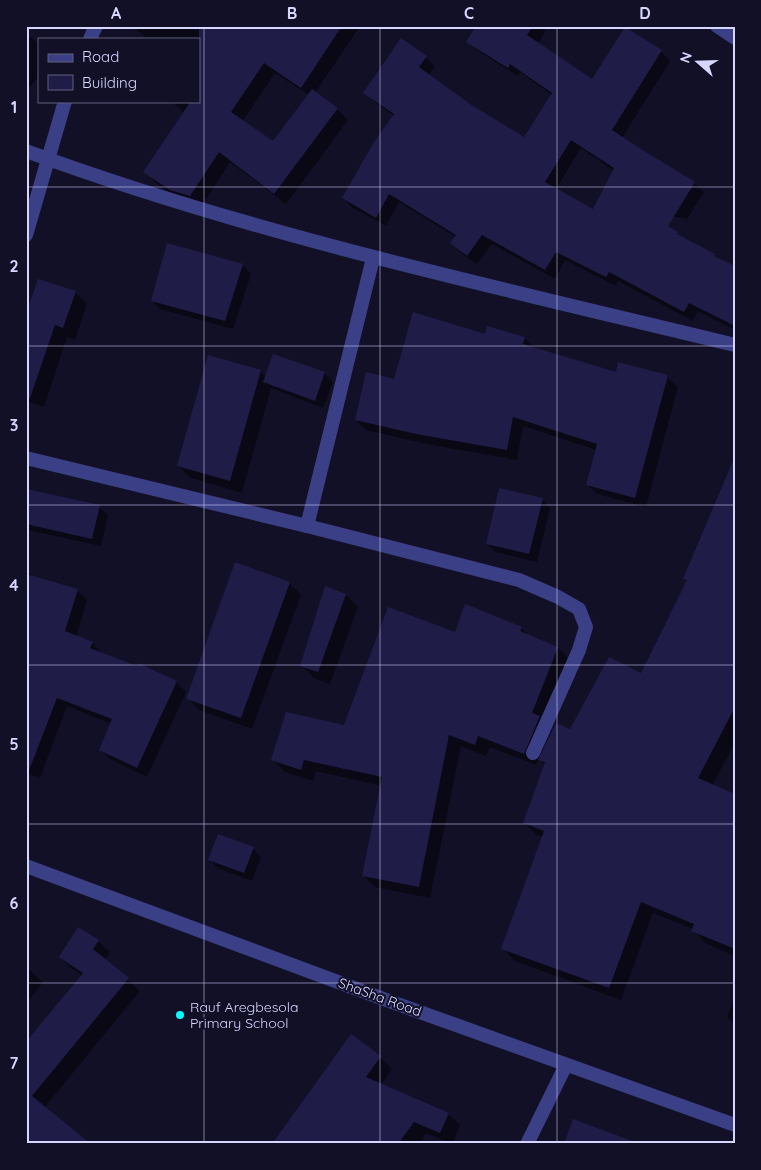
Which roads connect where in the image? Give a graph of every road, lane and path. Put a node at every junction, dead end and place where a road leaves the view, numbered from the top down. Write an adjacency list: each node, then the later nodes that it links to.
1 (96, 26): 3 (street)
2 (717, 26): 4 (street)
3 (90, 38)
4 (735, 38)
5 (65, 102): 7 (street)
6 (26, 151): 7 (street)
7 (48, 159): 8 (street); 9 (street)
8 (26, 235)
9 (373, 258): 10 (street); 12 (street)
10 (735, 345)
11 (26, 458): 12 (street)
12 (307, 526): 13 (street)
13 (534, 753)
14 (26, 866): 15 (street, ShaSha Road)
15 (566, 1065): 16 (street, ShaSha Road); 17 (street)
16 (735, 1125)
17 (528, 1144)

